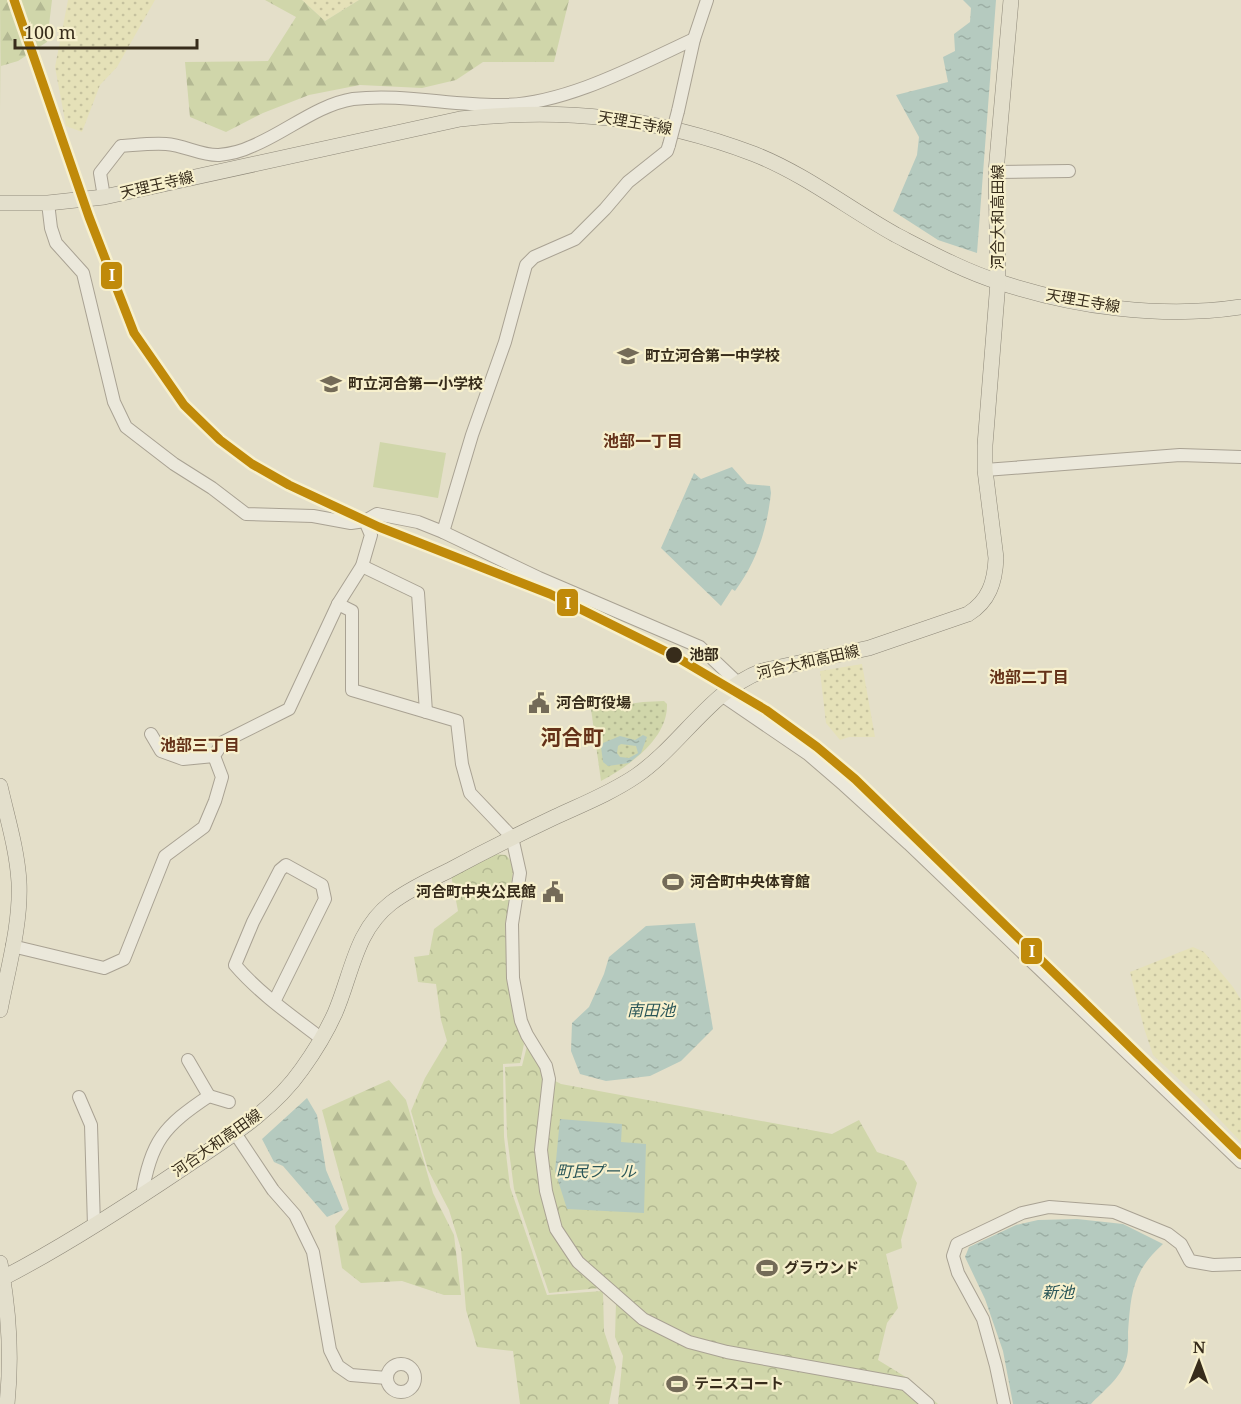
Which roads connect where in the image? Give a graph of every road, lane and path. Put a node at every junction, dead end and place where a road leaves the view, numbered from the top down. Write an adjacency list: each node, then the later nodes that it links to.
1 (707, 0): 3 (street)
2 (1011, 0): 5 (main road, 河合大和高田線)
3 (694, 39): 6 (street); 14 (street, bridge)
4 (1069, 171): 5 (street)
5 (996, 172): 9 (main road, 河合大和高田線)
6 (104, 197): 8 (main road, 天理王寺線); 9 (main road, 天理王寺線)
7 (0, 203): 8 (main road, 天理王寺線)
8 (48, 203): 13 (street)
9 (998, 282): 10 (main road, 天理王寺線); 12 (main road, 河合大和高田線)
10 (1241, 307)
11 (1241, 457): 12 (street)
12 (985, 470): 17 (main road, 河合大和高田線)
13 (365, 521): 14 (street); 15 (street)
14 (443, 532): 17 (street)
15 (362, 566): 16 (street); 19 (street)
16 (338, 604): 19 (street); 21 (street)
17 (738, 683): 18 (main road, 河合大和高田線)
18 (723, 696): 23 (main road, 河合大和高田線); 33 (street)
19 (426, 712): 23 (street)
20 (151, 734): 21 (street)
21 (214, 756): 24 (street)
22 (0, 786): 24 (main road)
23 (512, 837): 27 (main road, 河合大和高田線); 40 (street)
24 (12, 946): 26 (main road)
25 (274, 1002): 25 (street); 27 (street)
26 (0, 1010)
27 (322, 1040): 32 (main road, 河合大和高田線)
28 (188, 1060): 29 (street)
29 (209, 1096): 31 (street); 34 (street)
30 (79, 1097): 35 (street)
31 (229, 1102)
32 (235, 1133): 34 (main road, 河合大和高田線); 38 (street)
33 (1241, 1162)
34 (142, 1196): 35 (main road, 河合大和高田線)
35 (94, 1226): 37 (main road, 河合大和高田線)
36 (1241, 1264): 41 (street)
37 (2, 1270): 39 (main road, 河合大和高田線)
38 (387, 1378)
39 (6, 1404)
40 (928, 1404)
41 (1004, 1404)

